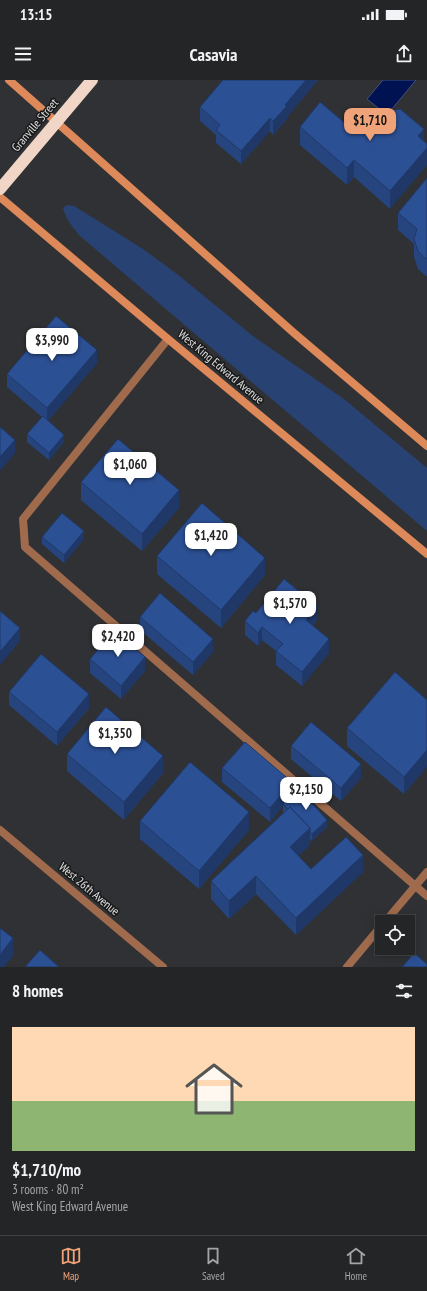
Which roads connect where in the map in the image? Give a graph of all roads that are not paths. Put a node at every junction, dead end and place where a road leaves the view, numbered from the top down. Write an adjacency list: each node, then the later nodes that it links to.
1 (8, 80): 3 (main road)
2 (92, 80): 3 (highway, Granville Street)
3 (57, 122): 4 (highway, Granville Street); 7 (main road)
4 (0, 189)
5 (0, 197): 6 (main road, West King Edward Avenue)
6 (168, 339): 8 (main road, West King Edward Avenue); 11 (street)
7 (427, 446)
8 (427, 554)
9 (0, 830): 15 (street, West 26th Avenue)
10 (427, 872): 11 (street)
11 (415, 886): 12 (street); 13 (street)
12 (427, 896)
13 (391, 915)
14 (375, 933): 16 (street)
15 (163, 967)
16 (347, 967)

